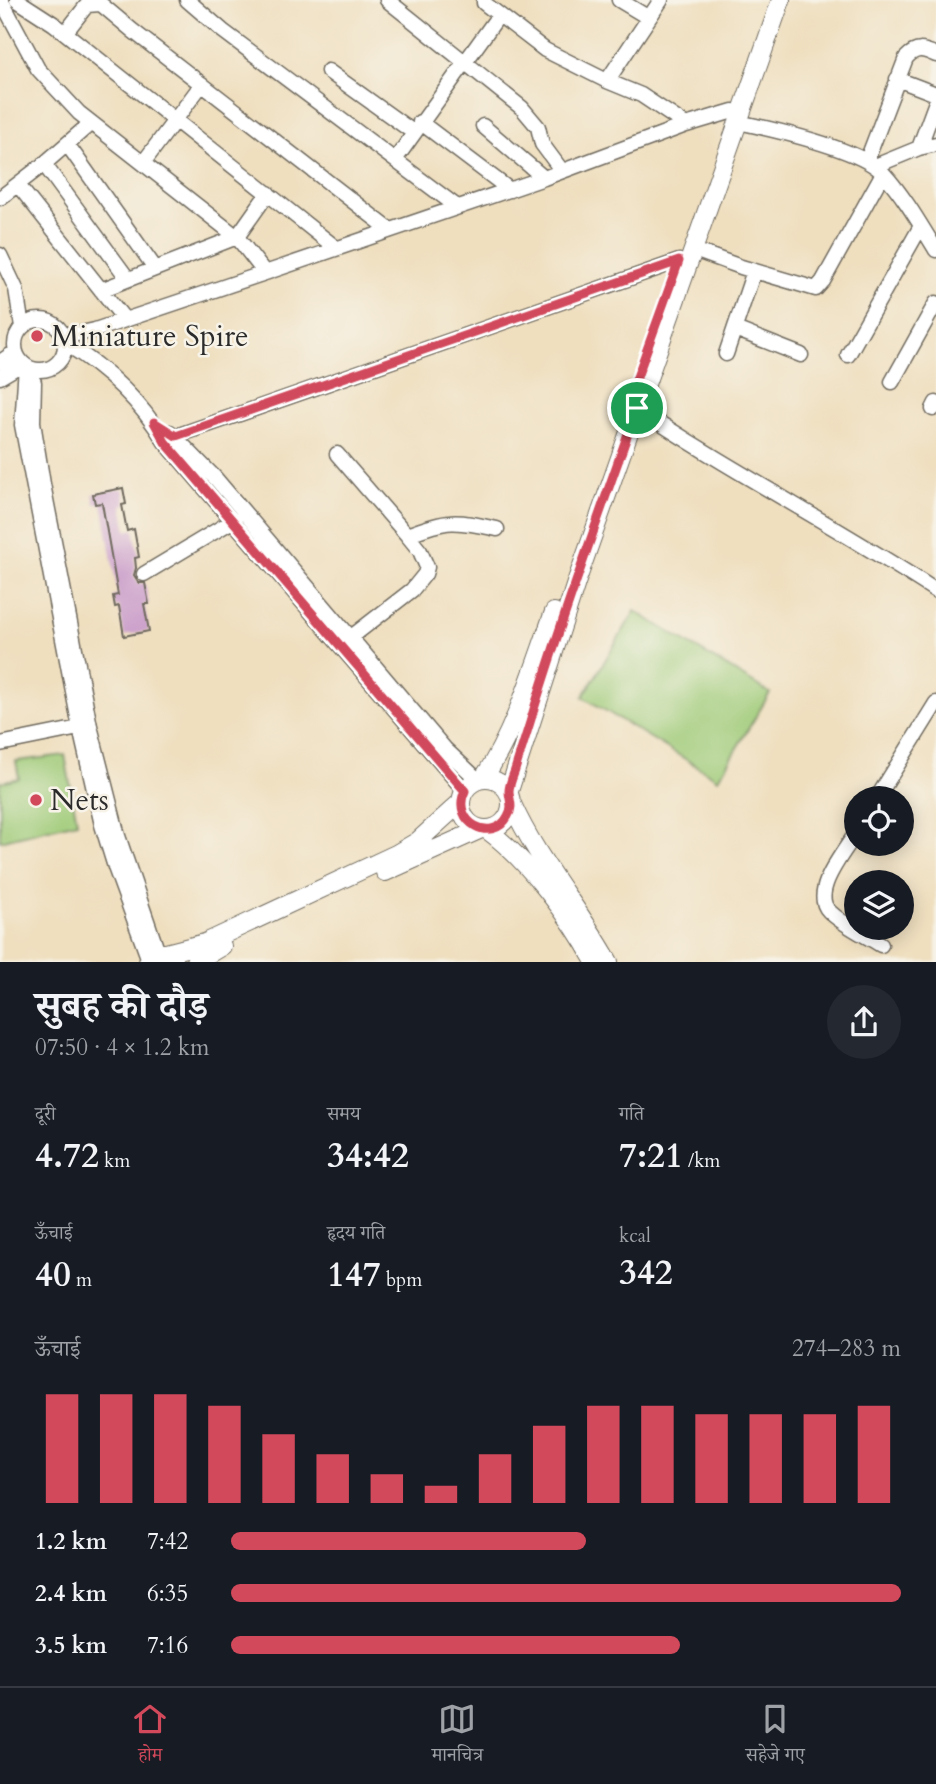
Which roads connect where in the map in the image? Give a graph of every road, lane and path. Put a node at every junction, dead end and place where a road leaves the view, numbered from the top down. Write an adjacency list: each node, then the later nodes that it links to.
1 (1, 0): 23 (street)
2 (17, 0): 22 (street)
3 (387, 0): 14 (street)
4 (484, 0): 10 (street)
5 (619, 0): 11 (street)
6 (661, 0): 11 (street)
7 (191, 1): 30 (street)
8 (773, 1): 21 (main road)
9 (98, 2): 12 (street); 18 (street)
10 (499, 15): 14 (street); 17 (street)
11 (649, 18): 17 (street)
12 (69, 28)
13 (936, 55): 16 (street)
14 (464, 62): 26 (street); 34 (street)
15 (328, 71): 26 (street)
16 (897, 79): 19 (street); 33 (street)
17 (607, 81): 25 (street)
18 (202, 84): 22 (street); 41 (street)
19 (936, 94)
20 (936, 102): 29 (street)
21 (735, 116): 25 (street); 33 (street); 45 (main road); 48 (main road)
22 (174, 119): 31 (street); 38 (street)
23 (91, 123): 27 (street); 31 (street)
24 (483, 125): 35 (street)
25 (686, 125): 34 (street)
26 (417, 127): 30 (street); 37 (street)
27 (67, 144): 32 (street); 49 (street)
28 (936, 144): 29 (street)
29 (919, 148): 33 (street)
30 (395, 160): 40 (street)
31 (143, 163): 43 (street)
32 (44, 164): 36 (street); 52 (street)
33 (875, 166): 42 (street); 50 (street)
34 (562, 171): 35 (street)
35 (544, 178): 37 (street)
36 (18, 185): 39 (street); 54 (street)
37 (510, 190): 40 (street)
38 (268, 194): 43 (street); 44 (street)
39 (0, 198)
40 (456, 206): 41 (street)
41 (390, 230): 44 (street)
42 (928, 233): 46 (street); 63 (street)
43 (237, 237): 49 (street); 51 (street)
44 (336, 248): 51 (street)
45 (694, 250): 50 (street); 68 (main road)
46 (936, 250)
47 (0, 255): 53 (street)
48 (679, 261): 68 (main road); 69 (street)
49 (155, 268): 52 (street)
50 (754, 271): 59 (street)
51 (265, 273): 57 (street)
52 (128, 279): 54 (street)
53 (16, 289): 56 (street); 58 (street)
54 (101, 290): 57 (street)
55 (936, 303): 67 (street)
56 (44, 320): 58 (street); 60 (street)
57 (125, 320): 60 (street)
58 (22, 327): 65 (street)
59 (735, 329): 61 (street); 62 (street)
60 (64, 340): 65 (street); 69 (street)
61 (726, 354)
62 (801, 355)
63 (848, 355)
64 (0, 362): 65 (street)
65 (25, 363): 66 (street); 78 (street)
66 (0, 377)
67 (892, 382)
68 (632, 405): 75 (street); 81 (main road); 82 (main road)
69 (171, 439): 71 (street); 76 (street)
70 (337, 454): 73 (street)
71 (234, 520): 74 (street); 81 (street)
72 (497, 529): 73 (street)
73 (407, 535): 76 (street)
74 (144, 574)
75 (936, 591)
76 (350, 638): 81 (street)
77 (936, 703): 80 (street)
78 (85, 727): 79 (street); 86 (street)
79 (0, 744)
80 (884, 786)
81 (472, 788): 82 (main road); 83 (main road); 86 (main road)
82 (510, 798): 83 (main road); 89 (main road)
83 (484, 829): 87 (main road); 88 (main road)
84 (844, 851): 85 (street)
85 (881, 946)
86 (159, 958)
87 (195, 961)
88 (595, 961)
89 (609, 961)

